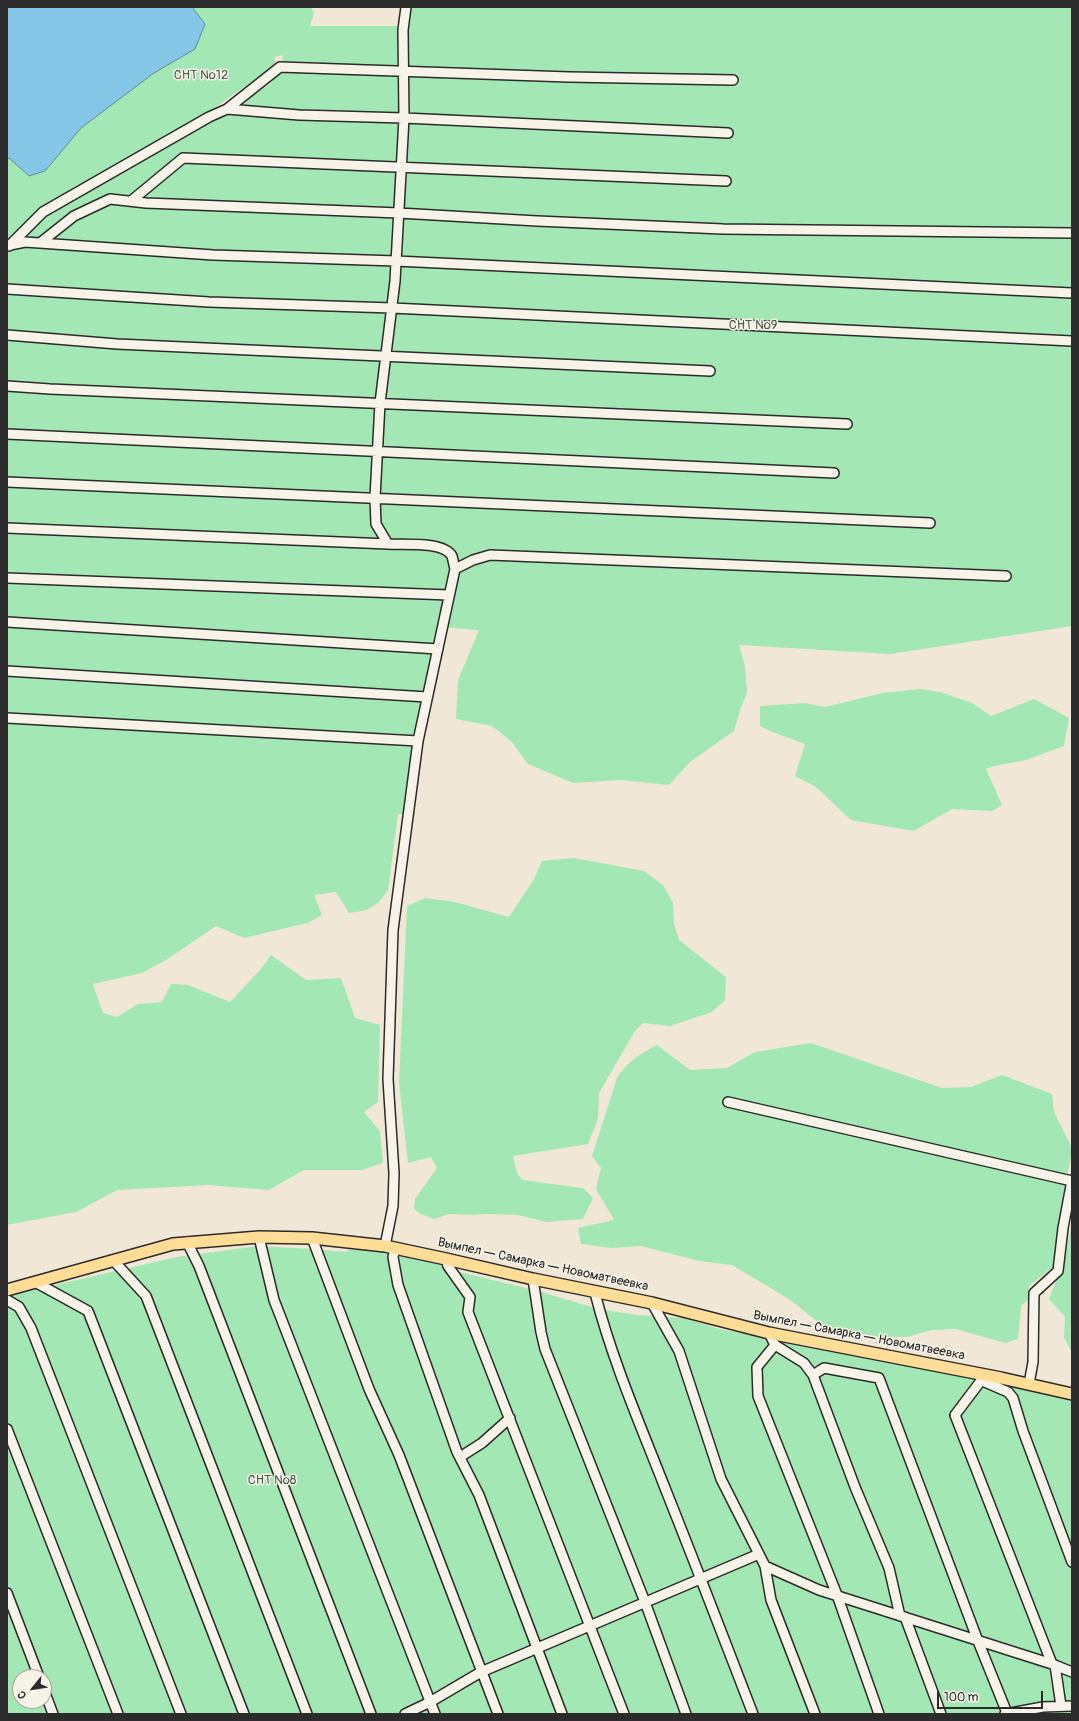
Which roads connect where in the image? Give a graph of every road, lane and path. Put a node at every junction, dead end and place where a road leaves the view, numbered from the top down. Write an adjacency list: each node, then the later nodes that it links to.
1 (406, 7): 2 (street)
2 (403, 71): 3 (street); 4 (street); 5 (street)
3 (733, 80)
4 (227, 110): 5 (street); 13 (street)
5 (404, 118): 6 (street); 7 (street)
6 (728, 133)
7 (401, 167): 8 (street); 9 (street); 10 (street)
8 (726, 181)
9 (131, 201): 10 (street); 12 (street)
10 (399, 213): 11 (street); 14 (street)
11 (1072, 233)
12 (40, 243): 13 (street); 14 (street)
13 (9, 247)
14 (396, 261): 16 (street); 17 (street)
15 (7, 289): 17 (street)
16 (1072, 293)
17 (392, 308): 19 (street); 20 (street)
18 (7, 335): 20 (street)
19 (1072, 341)
20 (386, 356): 21 (street); 23 (street)
21 (710, 371)
22 (7, 386): 23 (street)
23 (380, 403): 24 (street); 26 (street)
24 (847, 424)
25 (7, 434): 26 (street)
26 (377, 451): 27 (street); 29 (street)
27 (834, 473)
28 (7, 482): 29 (street)
29 (375, 498): 30 (street); 32 (street)
30 (930, 523)
31 (7, 528): 32 (street)
32 (388, 544): 33 (street)
33 (455, 569): 34 (street); 36 (street)
34 (1006, 576)
35 (7, 578): 36 (street)
36 (450, 595): 38 (street)
37 (7, 622): 38 (street)
38 (438, 649): 40 (street)
39 (7, 671): 40 (street)
40 (427, 697): 42 (street)
41 (7, 718): 42 (street)
42 (418, 741): 48 (street)
43 (728, 1102): 44 (street)
44 (1072, 1180): 61 (street)
45 (259, 1236): 46 (main road, Вымпел — Самарка — Новоматвеевка); 47 (main road, Вымпел — Самарка — Новоматвеевка); 81 (street)
46 (312, 1238): 48 (main road, Вымпел — Самарка — Новоматвеевка); 79 (street)
47 (187, 1242): 50 (main road, Вымпел — Самарка — Новоматвеевка); 89 (street)
48 (390, 1247): 49 (main road, Вымпел — Самарка — Новоматвеевка); 65 (street)
49 (446, 1258): 51 (main road, Вымпел — Самарка — Новоматвеевка); 63 (street)
50 (113, 1260): 52 (main road, Вымпел — Самарка — Новоматвеевка); 88 (street)
51 (533, 1279): 54 (main road, Вымпел — Самарка — Новоматвеевка); 72 (street)
52 (35, 1282): 53 (main road, Вымпел — Самарка — Новоматвеевка); 87 (street)
53 (7, 1290)
54 (595, 1292): 56 (main road, Вымпел — Самарка — Новоматвеевка); 69 (street)
55 (7, 1300): 86 (street)
56 (652, 1303): 57 (main road, Вымпел — Самарка — Новоматвеевка); 66 (street)
57 (769, 1333): 58 (street); 60 (main road, Вымпел — Самарка — Новоматвеевка)
58 (775, 1345): 59 (street); 71 (street)
59 (813, 1375): 73 (street); 75 (street)
60 (983, 1376): 61 (main road, Вымпел — Самарка — Новоматвеевка); 67 (street); 77 (street)
61 (1028, 1384): 62 (main road, Вымпел — Самарка — Новоматвеевка)
62 (1072, 1394)
63 (510, 1418): 65 (street); 74 (street)
64 (7, 1429): 85 (street)
65 (460, 1457): 76 (street)
66 (759, 1554): 68 (street); 69 (street)
67 (1072, 1562)
68 (765, 1566): 71 (street); 97 (street)
69 (701, 1578): 72 (street); 96 (street)
70 (7, 1593): 78 (street)
71 (836, 1595): 73 (street); 98 (street)
72 (645, 1602): 74 (street); 95 (street)
73 (903, 1617): 75 (street); 99 (street)
74 (590, 1626): 76 (street); 94 (street)
75 (978, 1641): 77 (street); 100 (street)
76 (538, 1649): 79 (street); 93 (street)
77 (1053, 1665): 80 (street); 82 (street)
78 (36, 1669)
79 (481, 1672): 81 (street); 92 (street)
80 (1072, 1672)
81 (430, 1702): 90 (street); 91 (street)
82 (1061, 1706): 83 (street); 84 (street)
83 (1072, 1706)
84 (1026, 1712): 100 (street)
85 (118, 1714)
86 (180, 1714)
87 (244, 1714)
88 (307, 1714)
89 (371, 1714)
90 (405, 1714)
91 (435, 1714)
92 (498, 1714)
93 (562, 1714)
94 (624, 1714)
95 (686, 1714)
96 (753, 1714)
97 (815, 1714)
98 (879, 1714)
99 (941, 1714)
100 (1006, 1714)

